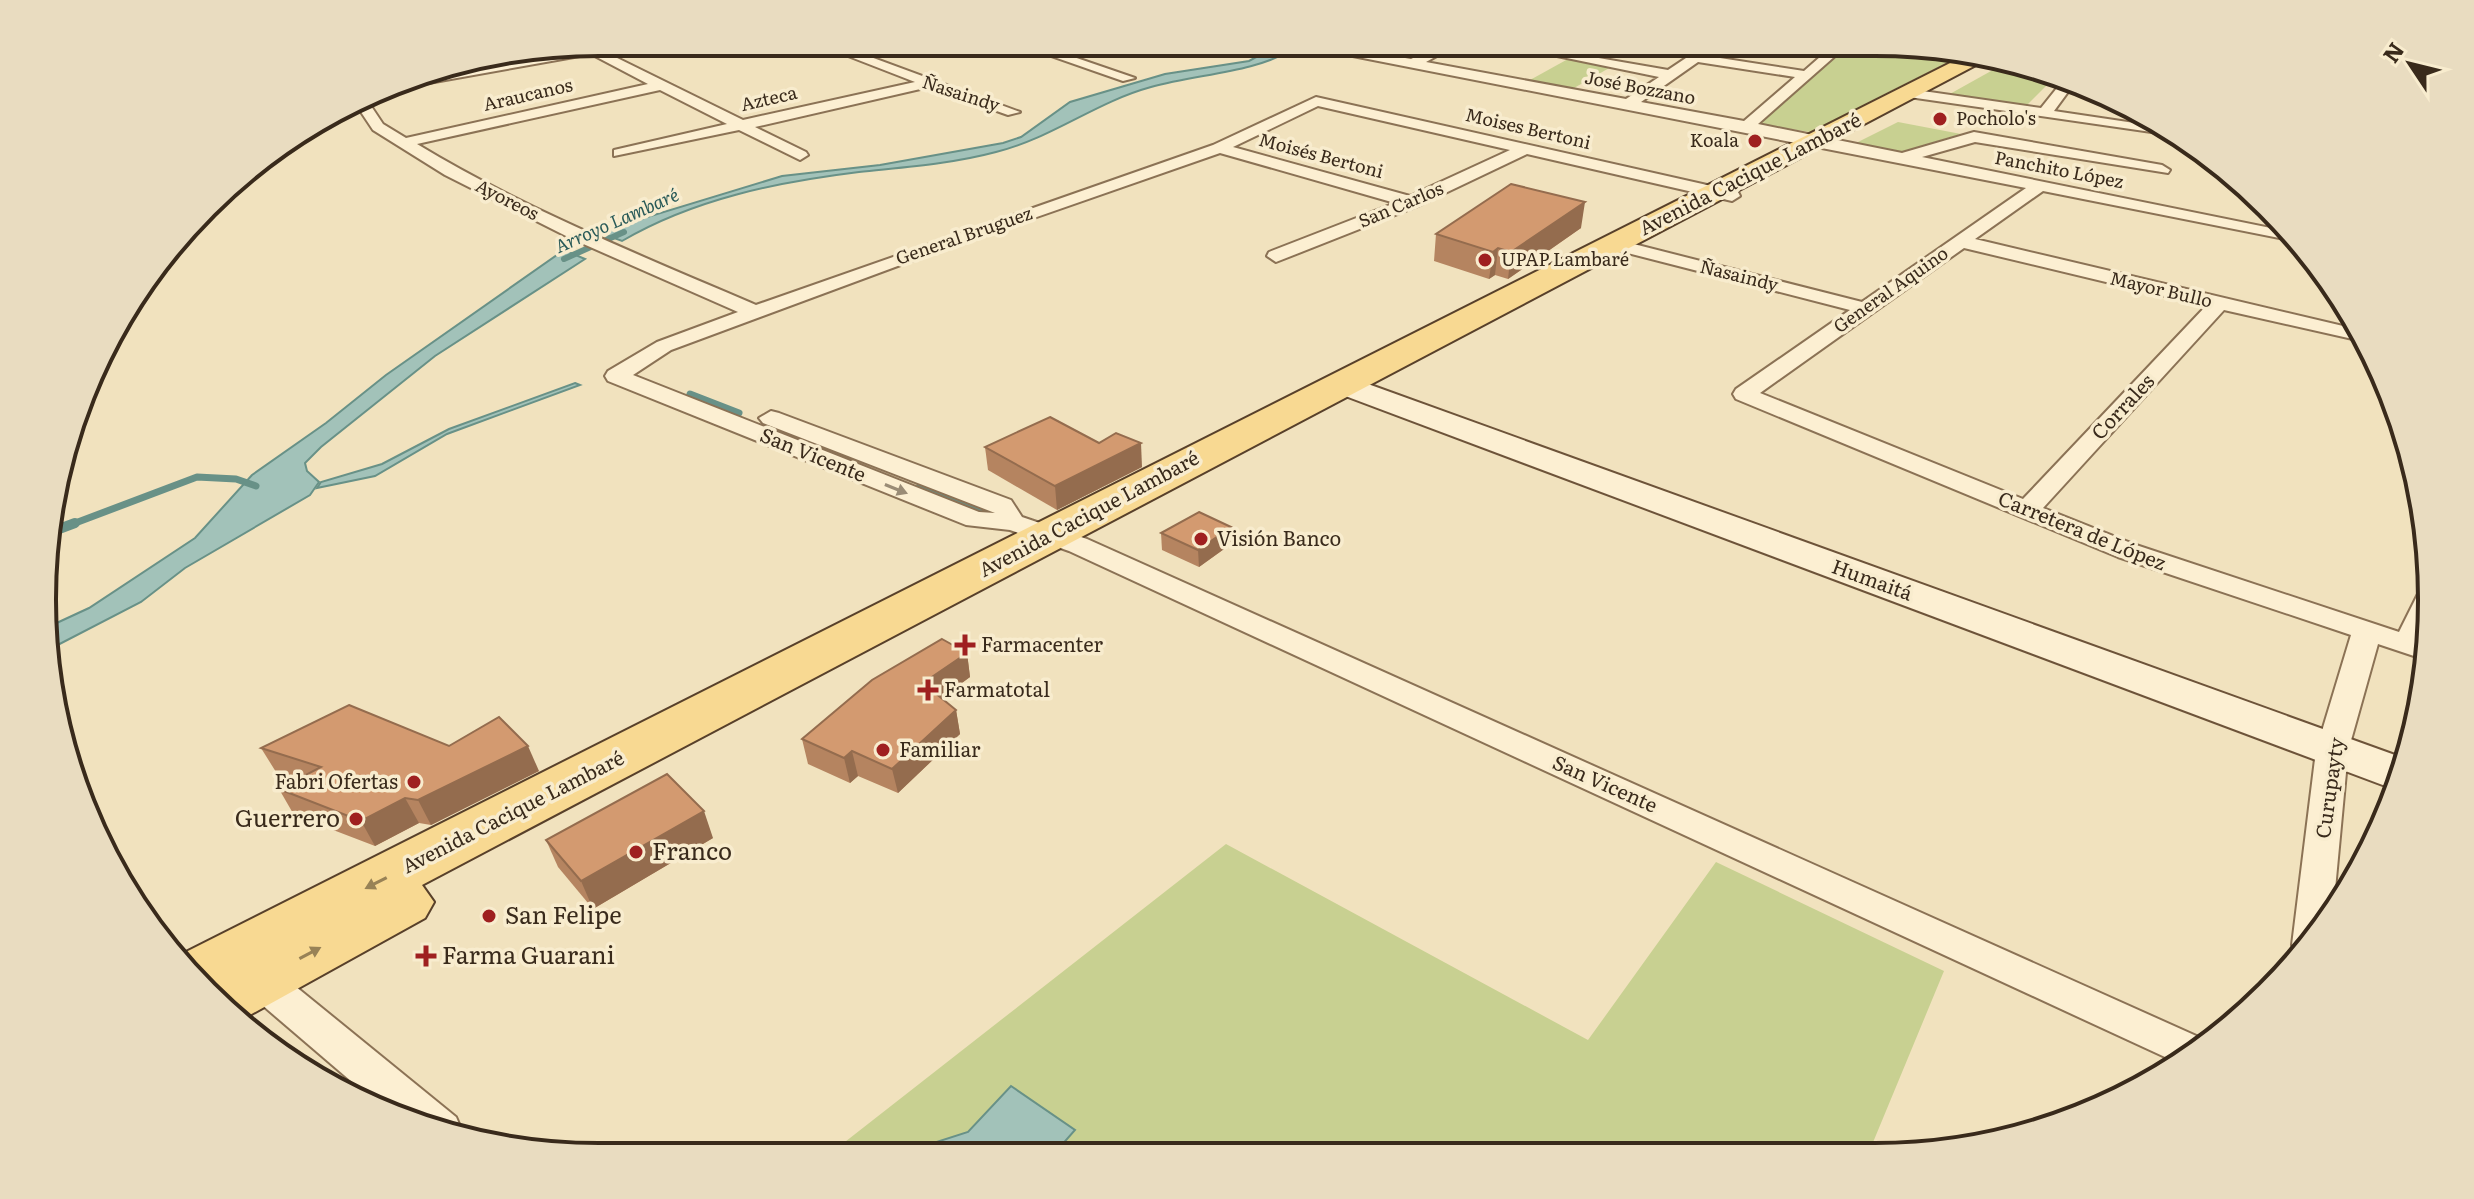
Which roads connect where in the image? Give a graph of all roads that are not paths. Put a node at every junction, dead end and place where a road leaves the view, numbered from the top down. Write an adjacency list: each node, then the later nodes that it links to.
1 (603, 56): 21 (street)
2 (855, 56): 20 (street, Ñasaindy)
3 (1060, 56): 18 (street)
4 (1376, 56): 10 (street, José Bozzano)
5 (1427, 56): 10 (street)
6 (1565, 56): 11 (street)
7 (1698, 56): 9 (street)
8 (1828, 56): 17 (street)
9 (1695, 58): 16 (street); 17 (street)
10 (1413, 63): 19 (street, José Bozzano)
11 (1553, 63): 16 (street); 19 (street)
12 (509, 64): 15 (street)
13 (1966, 64): 23 (main road, Avenida Cacique Lambaré)
14 (1977, 65): 23 (main road, Avenida Cacique Lambaré)
15 (477, 70)
16 (1672, 75): 25 (street)
17 (1806, 75): 30 (street)
18 (1128, 78)
19 (1517, 82): 25 (street, José Bozzano)
20 (927, 83): 27 (street, Ñasaindy); 29 (street, Azteca)
21 (662, 85): 29 (street); 31 (street, Araucanos)
22 (2063, 90): 28 (street)
23 (1917, 93): 28 (street); 32 (main road, Avenida Cacique Lambaré)
24 (1316, 101): 33 (street, General Bruguez); 34 (street, Moises Bertoni)
25 (1628, 104): 30 (street, José Bozzano)
26 (366, 109): 31 (street, Ayoreos)
27 (1013, 112)
28 (2045, 113): 38 (street)
29 (745, 125): 35 (street, Azteca); 36 (street)
30 (1747, 126): 32 (street, José Bozzano)
31 (402, 143): 48 (street, Ayoreos)
32 (1822, 143): 37 (street, Panchito López); 40 (main road, Avenida Cacique Lambaré)
33 (1219, 148): 41 (street, Moisés Bertoni); 48 (street, General Bruguez)
34 (1524, 149): 40 (street, Moises Bertoni); 41 (street, San Carlos)
35 (620, 153)
36 (800, 155)
37 (1897, 159): 38 (street); 39 (street, Panchito López)
38 (2166, 162): 39 (street, Panchito López); 42 (street, Panchito López)
39 (2038, 187): 43 (street, General Aquino)
40 (1724, 194): 44 (main road, Avenida Cacique Lambaré)
41 (1412, 202): 45 (street, San Carlos)
42 (2263, 219)
43 (1959, 241): 46 (street, Mayor Bullo); 47 (street, General Aquino)
44 (1623, 247): 47 (street, Ñasaindy); 51 (main road, Avenida Cacique Lambaré)
45 (1276, 256)
46 (2219, 304): 49 (street, Mayor Bullo); 53 (street, Corrales)
47 (1864, 308): 52 (street, General Aquino)
48 (756, 312): 50 (street, General Bruguez)
49 (2348, 334)
50 (622, 371): 54 (street, San Vicente)
51 (1353, 388): 54 (main road, Avenida Cacique Lambaré); 57 (street, Humaitá)
52 (1744, 394): 53 (street, Carretera de López)
53 (2027, 510): 55 (street, Carretera de López)
54 (1047, 534): 60 (main road, Avenida Cacique Lambaré); 61 (street, San Vicente)
55 (2366, 634): 56 (street, Carretera de López); 57 (street, Curupayty)
56 (2416, 648)
57 (2332, 751): 58 (street, Humaitá); 59 (street, Curupayty)
58 (2390, 771)
59 (2314, 919)
60 (228, 972): 62 (street)
61 (2183, 1046)
62 (412, 1109)

